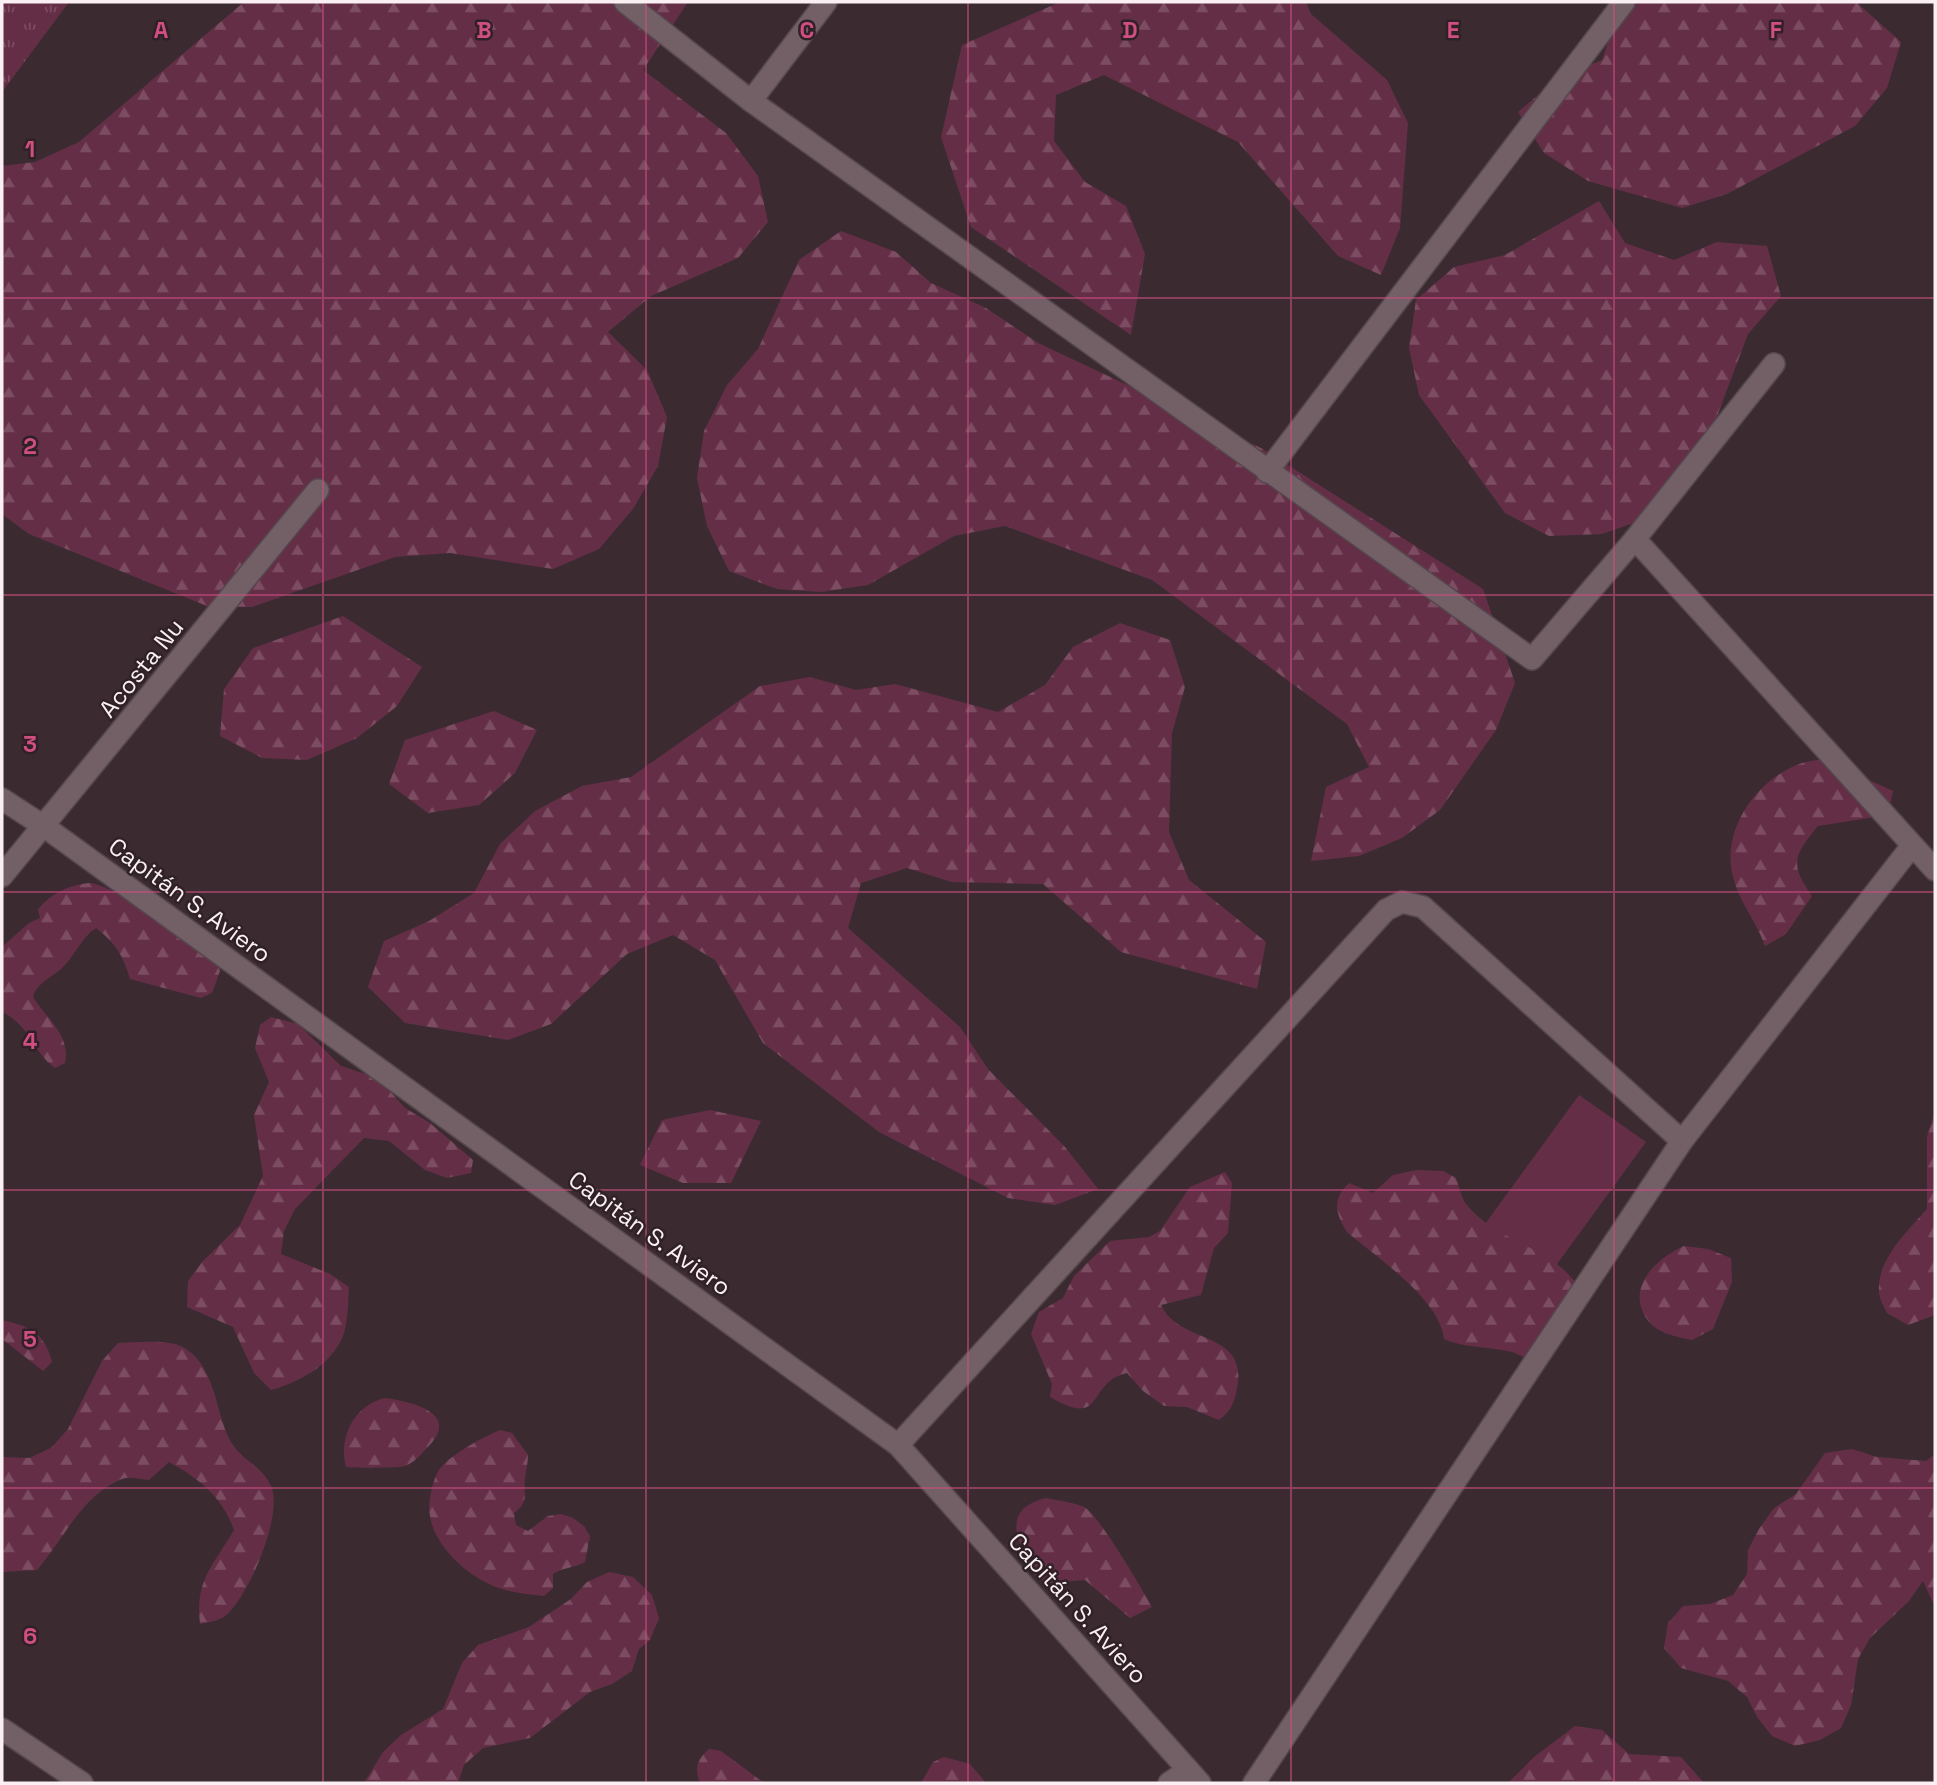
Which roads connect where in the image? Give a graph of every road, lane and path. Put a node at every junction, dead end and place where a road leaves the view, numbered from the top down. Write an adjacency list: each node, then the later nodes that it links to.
1 (625, 2): 4 (street)
2 (826, 2): 4 (street)
3 (1624, 2): 6 (street)
4 (751, 101): 6 (street)
5 (1774, 364): 8 (street)
6 (1267, 472): 8 (street)
7 (318, 490): 10 (street, Acosta Nu)
8 (1635, 539): 11 (street)
9 (2, 799): 10 (street, Capitán S. Aviero)
10 (45, 827): 13 (street, Acosta Nu); 15 (street, Capitán S. Aviero)
11 (1911, 847): 12 (street); 14 (street)
12 (1935, 870)
13 (2, 876)
14 (1682, 1140): 15 (street); 20 (street)
15 (898, 1445): 17 (street, Capitán S. Aviero)
16 (2, 1729): 18 (street)
17 (1194, 1777): 19 (street)
18 (82, 1783)
19 (1169, 1783)
20 (1254, 1783)

